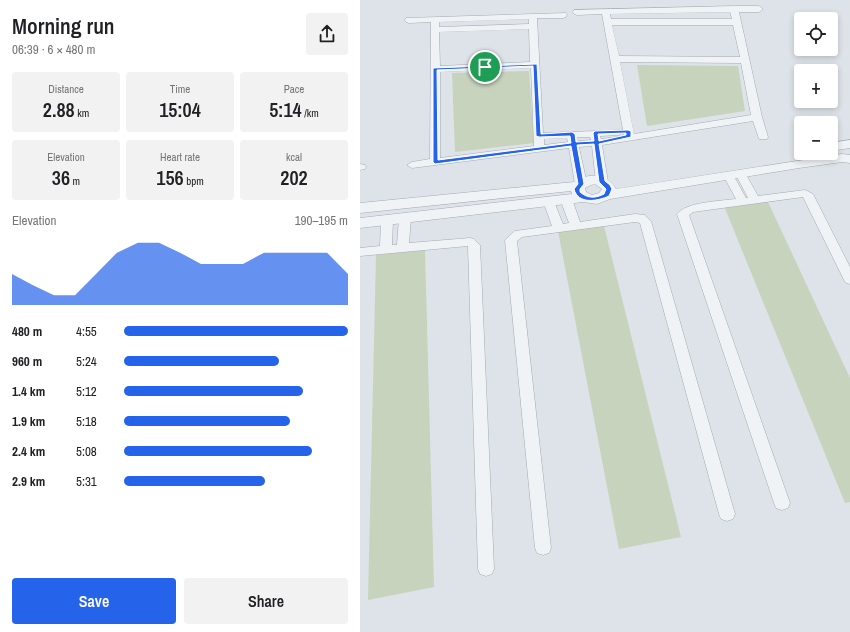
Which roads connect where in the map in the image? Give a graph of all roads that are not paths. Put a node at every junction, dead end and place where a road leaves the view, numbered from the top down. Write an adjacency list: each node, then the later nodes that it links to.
1 (734, 9): 2 (street); 3 (street); 10 (street)
2 (758, 9)
3 (606, 11): 4 (street); 9 (street)
4 (577, 12)
5 (563, 15): 6 (street)
6 (533, 16): 7 (street); 11 (street)
7 (435, 19): 8 (street); 12 (street)
8 (409, 20)
9 (608, 22): 10 (street); 13 (street)
10 (737, 22): 14 (street)
11 (534, 26): 12 (street); 15 (street)
12 (434, 30): 16 (street)
13 (615, 59): 14 (street); 18 (street)
14 (745, 60): 17 (street)
15 (536, 65): 16 (street); 19 (street)
16 (435, 69): 30 (street)
17 (757, 116): 18 (street); 20 (street)
18 (629, 134): 21 (street)
19 (539, 136): 22 (street); 25 (street)
20 (763, 137)
21 (596, 138): 22 (street); 33 (street)
22 (573, 139): 25 (street); 34 (street)
23 (850, 144): 24 (street)
24 (838, 146)
25 (539, 149): 30 (street)
26 (794, 157): 33 (street)
27 (794, 157): 32 (street)
28 (838, 158): 29 (street)
29 (850, 159)
30 (435, 162): 31 (street)
31 (412, 165)
32 (734, 174): 33 (street); 36 (street); 38 (street)
33 (605, 187): 34 (street)
34 (581, 189): 35 (street); 39 (street)
35 (566, 199): 37 (street); 43 (street)
36 (755, 200): 38 (street); 48 (street)
37 (549, 201): 40 (street); 44 (street)
38 (743, 202): 49 (street)
39 (360, 208)
40 (405, 218): 41 (street); 45 (street)
41 (387, 220): 42 (street); 46 (street)
42 (360, 223)
43 (576, 226): 44 (street); 50 (street)
44 (559, 228): 51 (street)
45 (403, 247): 46 (street); 52 (street)
46 (386, 249): 47 (street)
47 (360, 252)
48 (850, 280)
49 (782, 503)
50 (727, 514)
51 (543, 548)
52 (486, 569)

